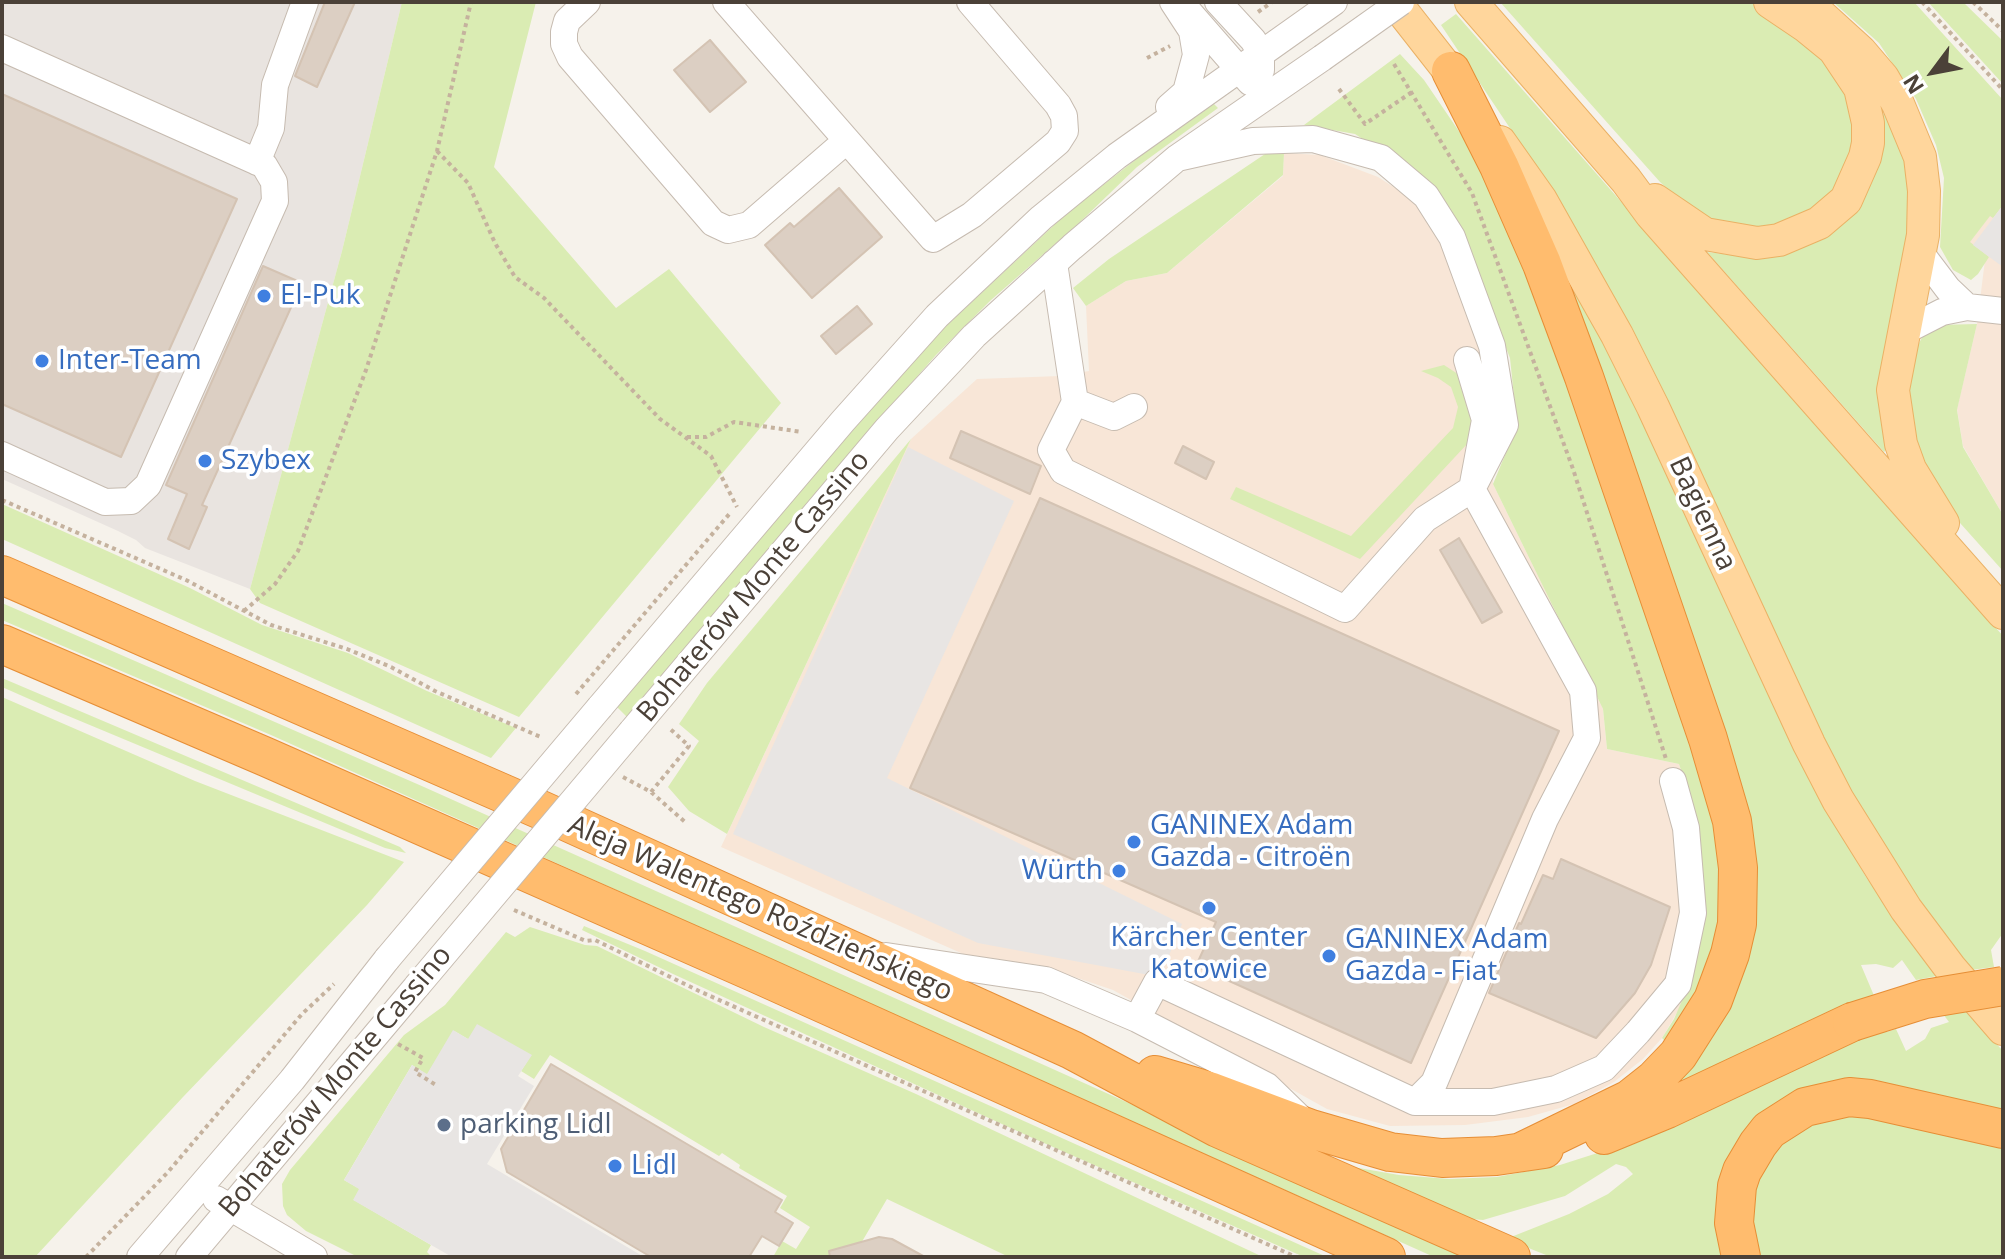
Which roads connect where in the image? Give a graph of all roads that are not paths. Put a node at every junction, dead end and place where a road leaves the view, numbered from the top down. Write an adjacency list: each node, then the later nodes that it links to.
1 (305, 2): 24 (street)
2 (587, 2): 21 (street)
3 (726, 2): 21 (street)
4 (970, 2): 21 (street)
5 (1173, 2): 22 (street)
6 (1180, 2): 18 (street)
7 (1218, 2): 14 (street)
8 (1334, 2): 15 (street, Bohaterów Monte Cassino)
9 (1395, 2): 19 (main road, Bagienna)
10 (1401, 2): 20 (street, Bohaterów Monte Cassino, bridge)
11 (1471, 2): 25 (main road)
12 (1770, 2): 25 (main road)
13 (1806, 2): 26 (main road)
14 (1249, 24): 15 (street); 17 (street)
15 (1295, 30): 17 (street, Bohaterów Monte Cassino)
16 (2, 48): 24 (street)
17 (1261, 53): 18 (street, Bohaterów Monte Cassino); 20 (street)
18 (1239, 69): 20 (street); 22 (street, Bohaterów Monte Cassino)
19 (1451, 71): 44 (main road, Bagienna); 49 (highway)
20 (1263, 97): 23 (street, Bohaterów Monte Cassino)
21 (846, 141)
22 (1117, 156): 50 (street, Bohaterów Monte Cassino, bridge)
23 (1177, 158): 27 (street, Bohaterów Monte Cassino); 35 (street)
24 (257, 162): 34 (street)
25 (1626, 180): 37 (main road)
26 (1920, 252): 28 (street); 30 (main road)
27 (1054, 263): 32 (street); 51 (street, Bohaterów Monte Cassino, bridge)
28 (1967, 307): 29 (street); 30 (street)
29 (2003, 311)
30 (1903, 332): 37 (main road)
31 (1467, 360): 35 (street)
32 (1075, 402): 33 (street); 35 (street)
33 (1134, 407)
34 (2, 455)
35 (1472, 489): 46 (street)
36 (2, 575): 41 (highway, Aleja Walentego Roździeńskiego)
37 (1978, 585): 38 (main road)
38 (2003, 613)
39 (2, 644): 55 (highway)
40 (1673, 781): 46 (street)
41 (853, 952): 43 (street); 45 (highway, Aleja Walentego Roździeńskiego)
42 (2003, 986): 49 (highway, bridge)
43 (1137, 1019): 46 (street); 47 (street)
44 (2003, 1029)
45 (1072, 1050): 47 (highway); 56 (highway, Aleja Walentego Roździeńskiego)
46 (1415, 1102)
47 (1311, 1129): 49 (highway)
48 (2003, 1129): 57 (highway)
49 (1521, 1152)
50 (200, 1187): 51 (street); 52 (street, Bohaterów Monte Cassino)
51 (230, 1208): 53 (street, Bohaterów Monte Cassino); 54 (street)
52 (140, 1257)
53 (189, 1257)
54 (314, 1257)
55 (1386, 1257)
56 (1511, 1257)
57 (1741, 1257)

